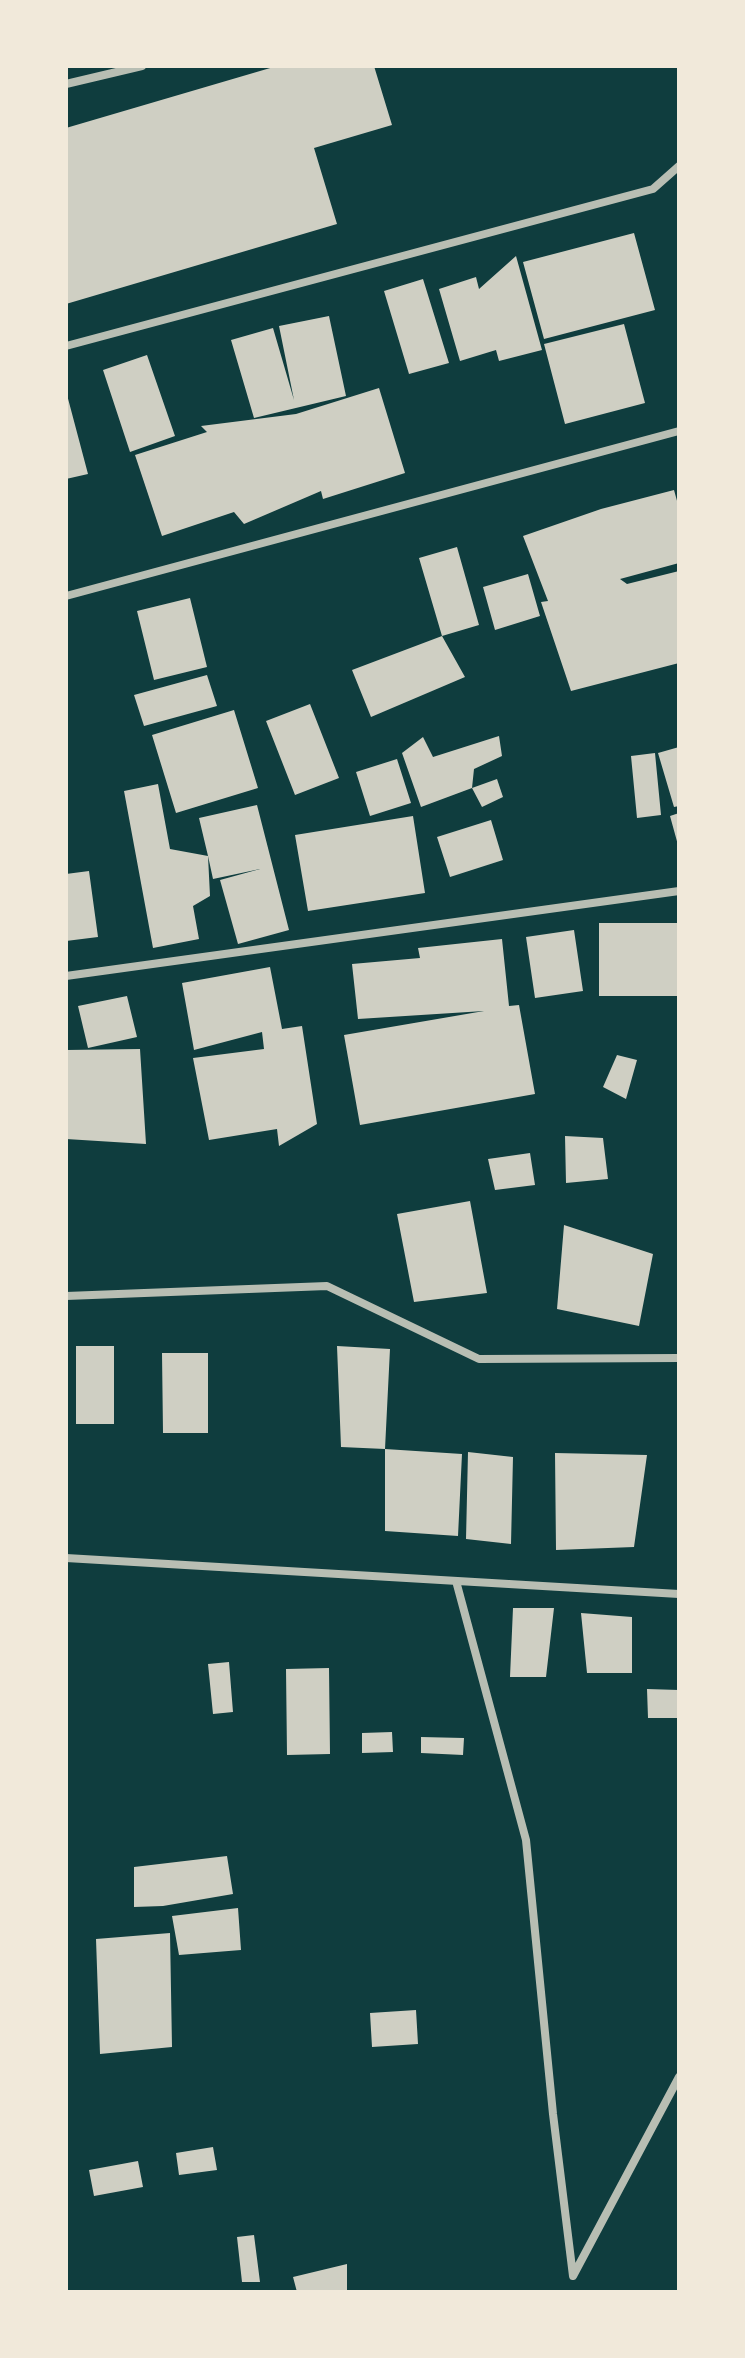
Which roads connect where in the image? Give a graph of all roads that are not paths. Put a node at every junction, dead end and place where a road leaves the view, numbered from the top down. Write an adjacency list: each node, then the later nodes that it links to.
1 (142, 66): 2 (street)
2 (66, 84)
3 (679, 166): 4 (street)
4 (66, 346)
5 (679, 431): 6 (street)
6 (66, 596)
7 (679, 891): 8 (street)
8 (66, 976)
9 (66, 1296): 10 (street)
10 (679, 1358)
11 (66, 1558): 12 (street)
12 (456, 1581): 13 (street); 14 (street)
13 (679, 1594)
14 (679, 2077)

